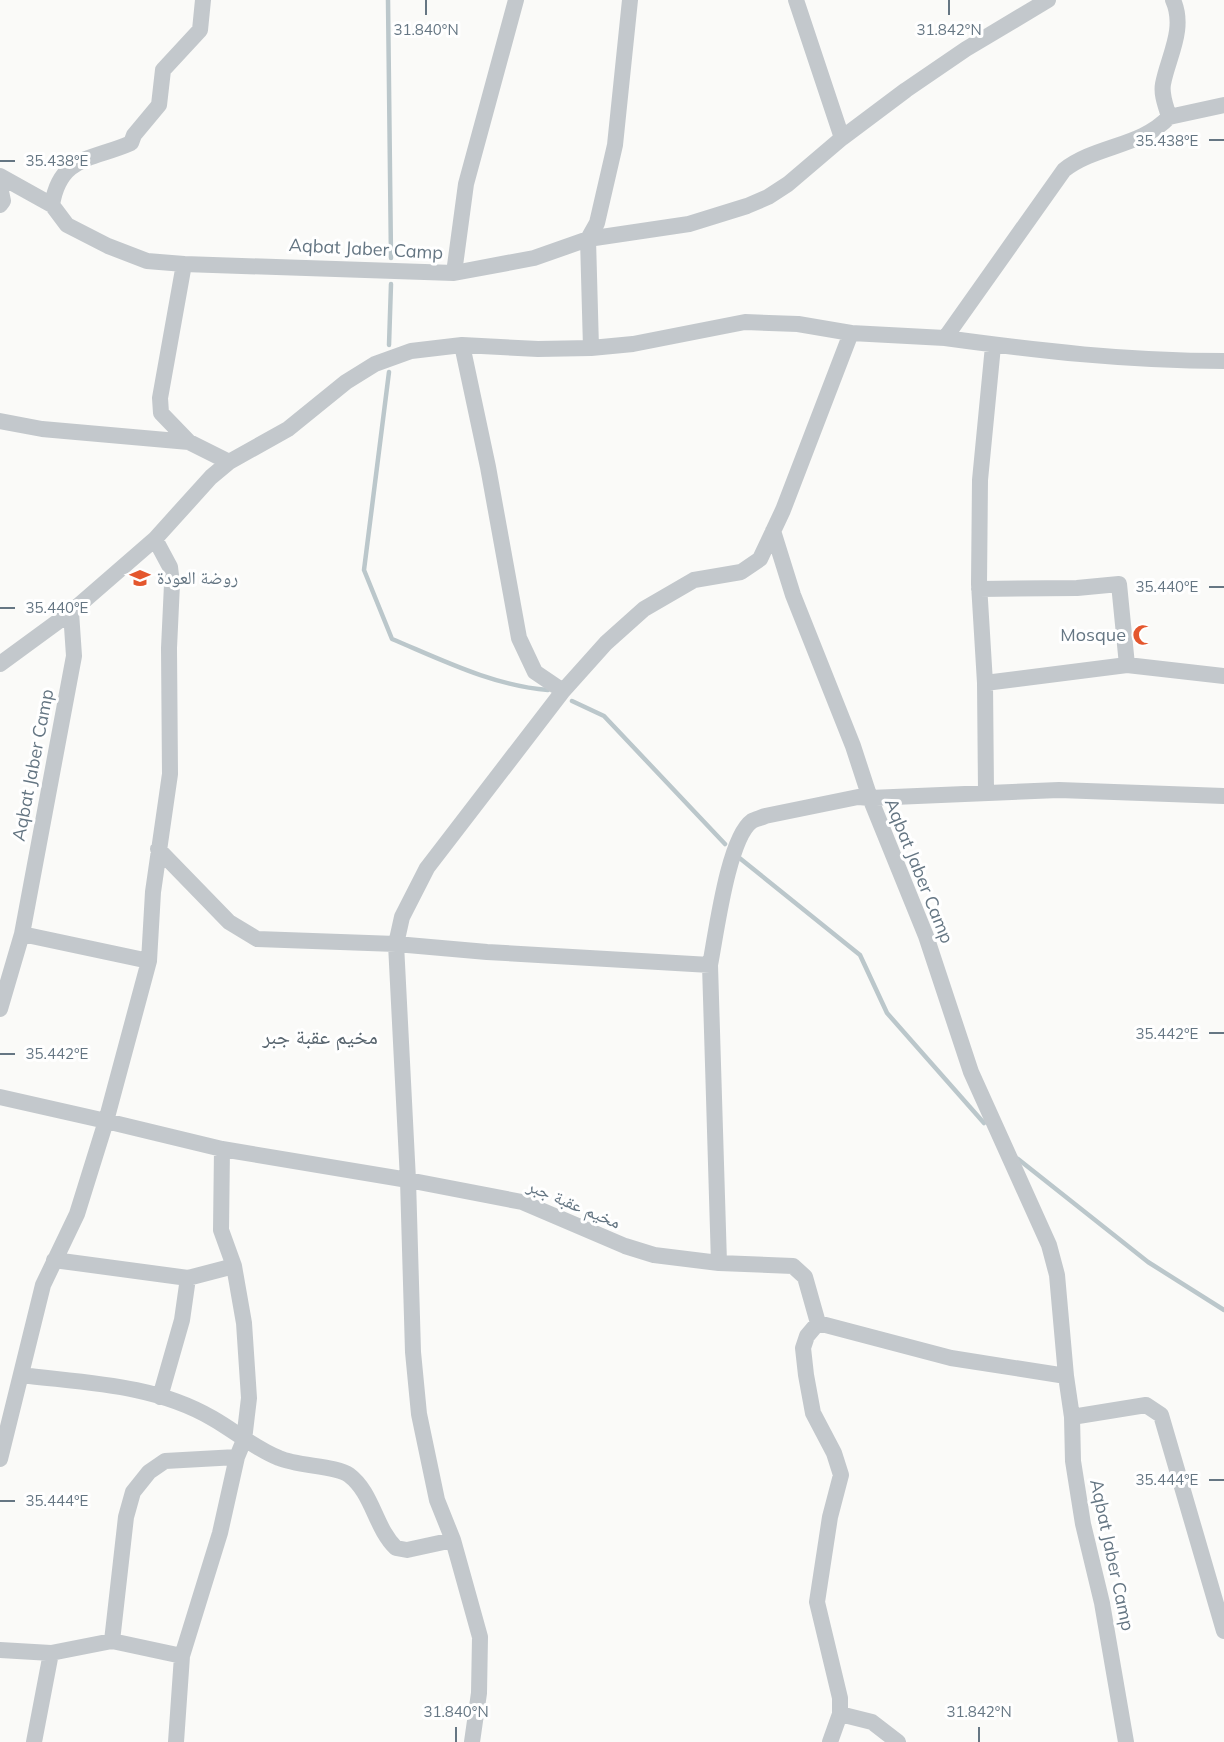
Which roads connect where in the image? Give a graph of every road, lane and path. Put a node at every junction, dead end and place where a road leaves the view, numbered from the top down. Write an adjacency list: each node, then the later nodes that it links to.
1 (203, 0): 14 (street)
2 (516, 0): 17 (street)
3 (630, 0): 15 (street)
4 (796, 0): 10 (street)
5 (1048, 0): 7 (street, Aqbat Jaber Camp)
6 (1175, 2): 9 (street)
7 (1029, 5): 10 (street, Aqbat Jaber Camp)
8 (1224, 105): 9 (street)
9 (1169, 117): 19 (street)
10 (842, 138): 15 (street, Aqbat Jaber Camp)
11 (0, 177): 14 (street)
12 (0, 187): 13 (street)
13 (0, 205)
14 (52, 205): 16 (street, Aqbat Jaber Camp)
15 (588, 239): 17 (street, Aqbat Jaber Camp); 22 (street)
16 (184, 264): 17 (street, Aqbat Jaber Camp); 25 (street)
17 (454, 273)
18 (851, 333): 19 (street); 22 (street); 27 (street)
19 (945, 338): 21 (street)
20 (462, 345): 22 (street); 26 (street); 37 (street)
21 (993, 345): 23 (street); 31 (street)
22 (591, 348)
23 (1224, 361)
24 (0, 422): 25 (street)
25 (189, 442): 26 (street)
26 (229, 462): 28 (street)
27 (773, 531): 29 (street); 30 (street)
28 (155, 539): 32 (street); 41 (street)
29 (753, 564): 30 (street); 37 (street)
30 (789, 582): 40 (street)
31 (979, 589): 34 (street); 36 (street)
32 (71, 612): 33 (street); 42 (street, Aqbat Jaber Camp)
33 (0, 664)
34 (1127, 665): 35 (street); 36 (street)
35 (1224, 676)
36 (985, 683): 38 (street)
37 (563, 691): 43 (street)
38 (986, 791): 39 (street); 40 (street)
39 (1224, 796)
40 (870, 798): 45 (street, Aqbat Jaber Camp); 57 (street, Aqbat Jaber Camp)
41 (158, 849): 43 (street); 44 (street)
42 (22, 933): 44 (street); 46 (street, Aqbat Jaber Camp)
43 (396, 944): 45 (street); 50 (street)
44 (149, 961): 48 (street)
45 (710, 965): 52 (street)
46 (0, 1009)
47 (0, 1097): 48 (street)
48 (106, 1121): 49 (street, مخيم عقبة جبر); 51 (street)
49 (222, 1149): 50 (street, مخيم عقبة جبر); 53 (street)
50 (408, 1180): 52 (street, مخيم عقبة جبر); 63 (street)
51 (54, 1260): 54 (street); 56 (street)
52 (719, 1263): 55 (street, مخيم عقبة جبر)
53 (234, 1266): 54 (street); 60 (street)
54 (188, 1278): 58 (street)
55 (818, 1323): 57 (street); 69 (street)
56 (21, 1375): 58 (street); 62 (street)
57 (1066, 1376): 59 (street, Aqbat Jaber Camp)
58 (160, 1396): 60 (street)
59 (1072, 1418): 64 (street); 75 (street, Aqbat Jaber Camp)
60 (244, 1440): 61 (street); 63 (street)
61 (237, 1458): 65 (street); 68 (street)
62 (0, 1459)
63 (453, 1540): 72 (street)
64 (1224, 1631)
65 (112, 1641): 67 (street); 68 (street)
66 (0, 1650): 67 (street)
67 (51, 1653): 70 (street)
68 (182, 1656): 71 (street)
69 (840, 1714): 73 (street); 74 (street)
70 (34, 1742)
71 (176, 1742)
72 (472, 1742)
73 (830, 1742)
74 (898, 1742)
75 (1126, 1742)

